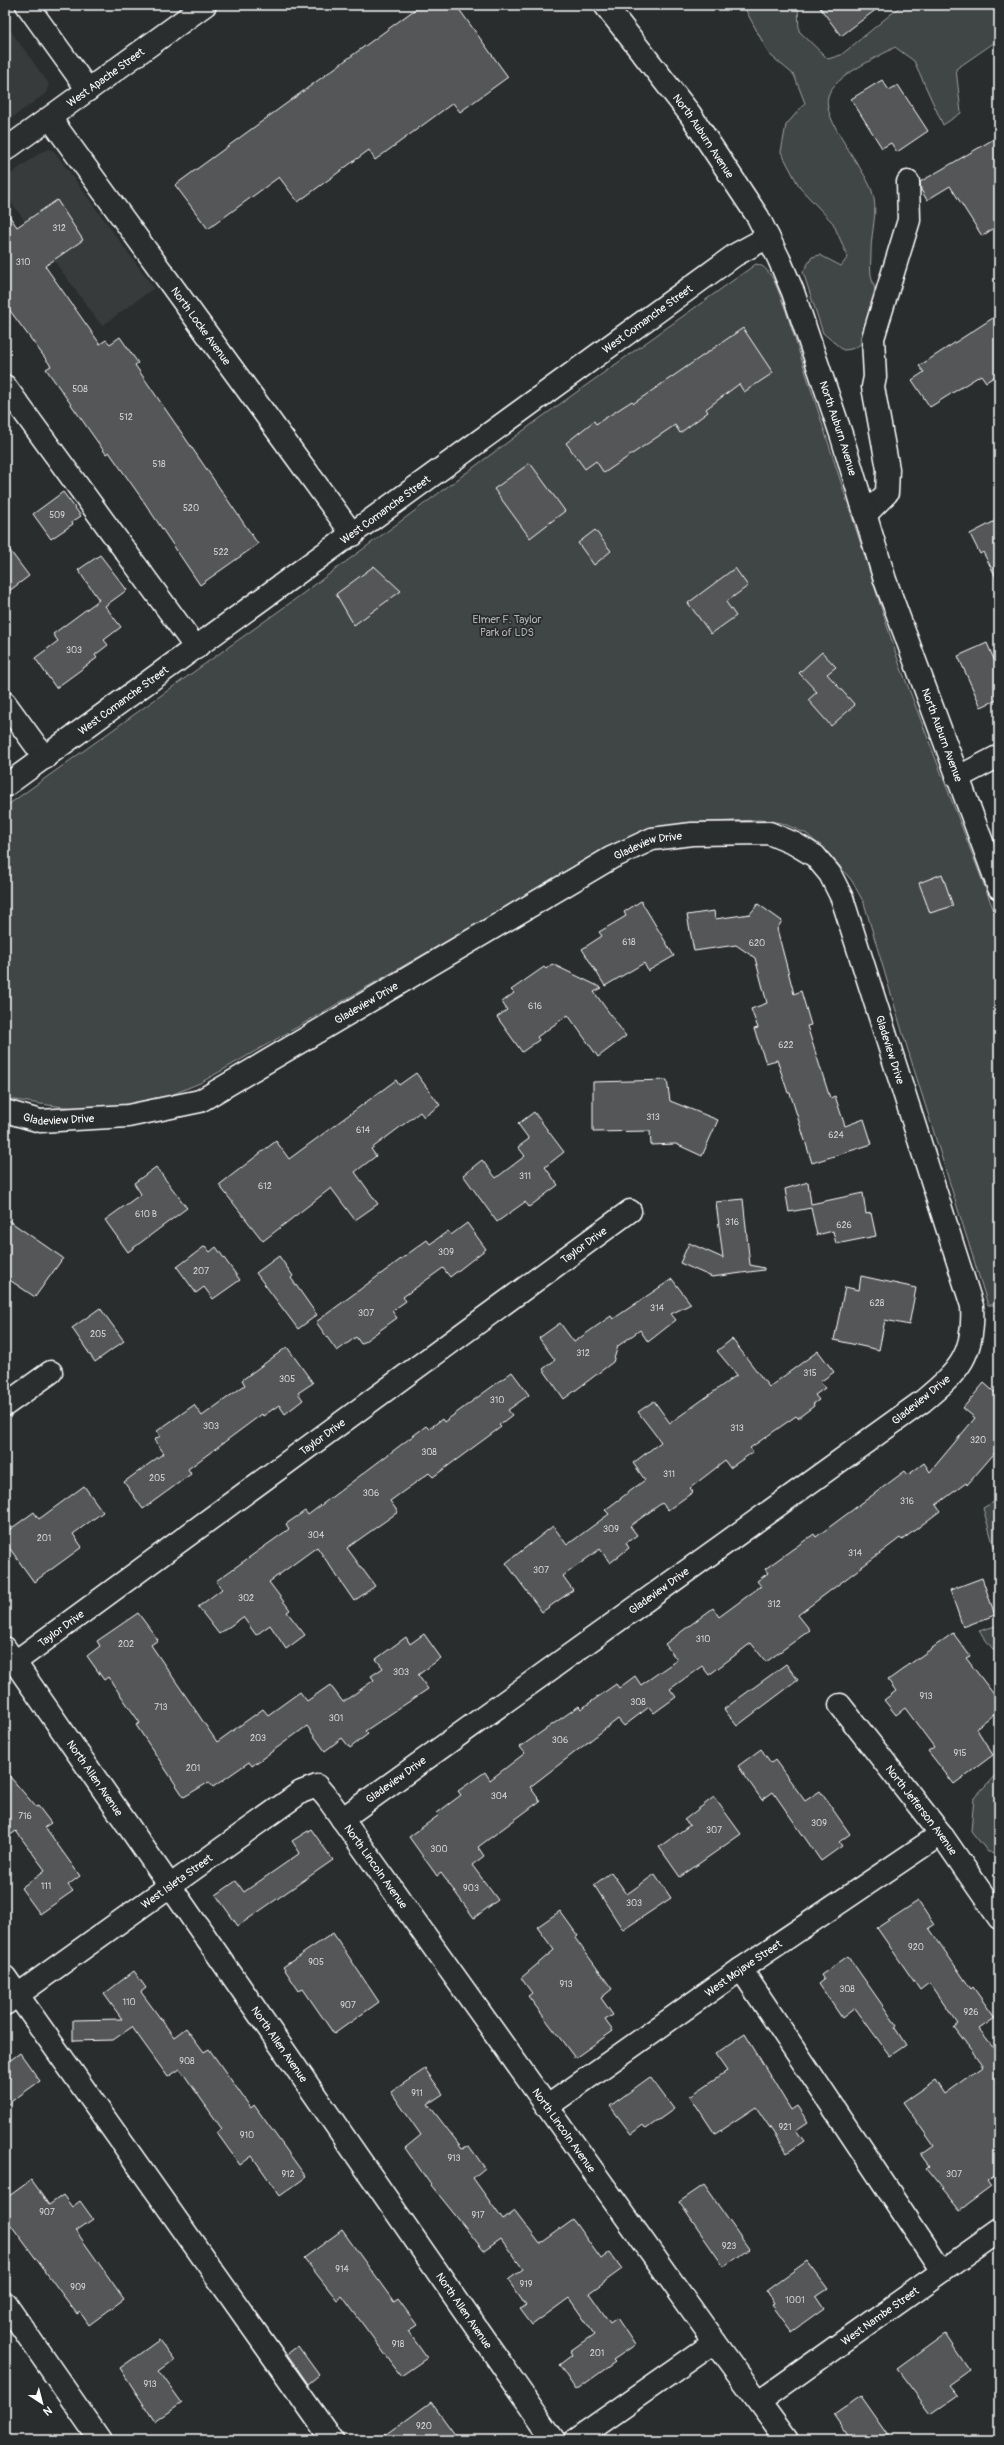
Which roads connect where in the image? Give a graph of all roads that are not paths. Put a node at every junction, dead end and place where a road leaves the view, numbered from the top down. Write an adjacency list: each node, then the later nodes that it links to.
1 (27, 5): 4 (street)
2 (205, 5): 4 (street, West Apache Street)
3 (605, 5): 8 (street, North Auburn Avenue)
4 (88, 90): 5 (street, West Apache Street)
5 (50, 118): 6 (street, West Apache Street); 11 (street, North Locke Avenue)
6 (5, 150)
7 (908, 182): 10 (street)
8 (768, 237): 10 (street, North Auburn Avenue); 11 (street, West Comanche Street)
9 (5, 386): 12 (street)
10 (865, 515): 16 (street, North Auburn Avenue)
11 (353, 535): 12 (street, West Comanche Street)
12 (196, 648): 15 (street, West Comanche Street)
13 (5, 704): 15 (street)
14 (999, 756): 16 (street)
15 (45, 758): 17 (street, West Comanche Street)
16 (957, 778): 18 (street, North Auburn Avenue)
17 (5, 786)
18 (999, 888)
19 (5, 1111): 25 (street, Gladeview Drive)
20 (630, 1212): 23 (street, Taylor Drive)
21 (51, 1372): 22 (street)
22 (5, 1405)
23 (10, 1655): 27 (street, North Allen Avenue)
24 (840, 1705): 26 (street, North Jefferson Avenue)
25 (342, 1819): 27 (street, West Isleta Street); 32 (street, North Lincoln Avenue)
26 (940, 1834): 28 (street, North Jefferson Avenue); 29 (street, West Mojave Street)
27 (170, 1886): 31 (street, West Isleta Street); 40 (street, North Allen Avenue)
28 (999, 1918)
29 (741, 1969): 32 (street, West Mojave Street); 34 (street)
30 (5, 1977): 31 (street)
31 (11, 2000): 39 (street)
32 (548, 2106): 36 (street, North Lincoln Avenue)
33 (999, 2231): 34 (street, West Nambe Street)
34 (942, 2271): 37 (street, West Nambe Street)
35 (5, 2303): 38 (street)
36 (715, 2342): 37 (street, North Lincoln Avenue); 41 (street)
37 (760, 2401): 42 (street, North Lincoln Avenue)
38 (100, 2440)
39 (332, 2440)
40 (554, 2440)
41 (575, 2440)
42 (787, 2440)

